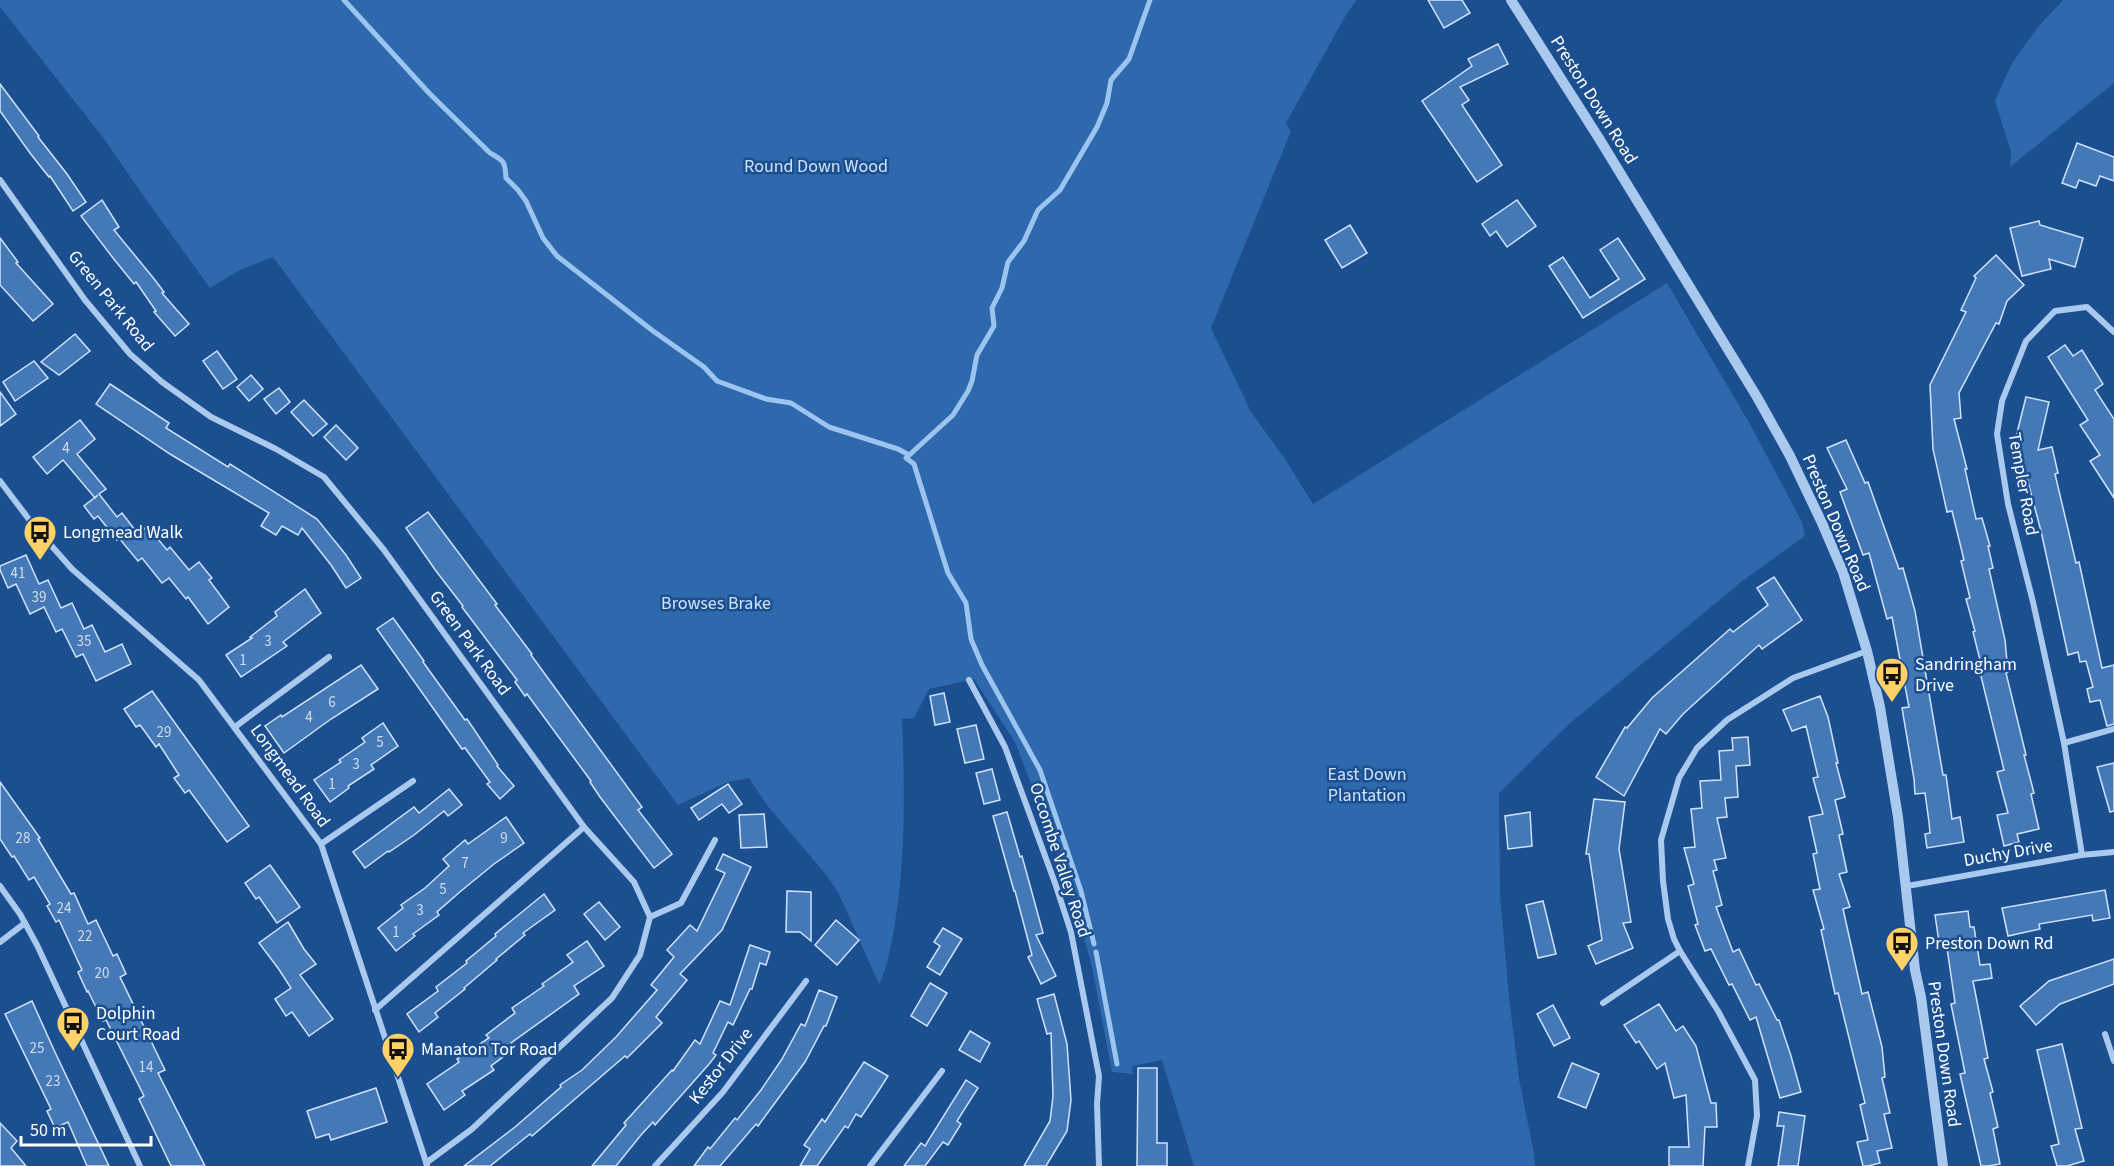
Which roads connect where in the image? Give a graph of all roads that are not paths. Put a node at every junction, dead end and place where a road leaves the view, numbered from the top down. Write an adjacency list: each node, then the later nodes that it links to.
1 (1511, 0): 5 (street, Preston Down Road)
2 (0, 180): 12 (street, Green Park Road)
3 (2114, 332): 10 (street, Templer Road)
4 (0, 482): 8 (street, Longmead Road)
5 (1867, 651): 18 (street, Preston Down Road); 22 (street)
6 (329, 657): 8 (street)
7 (969, 680): 33 (street, Occombe Valley Road)
8 (235, 727): 14 (street, Longmead Road)
9 (2114, 729): 10 (street)
10 (2064, 743): 16 (street, Templer Road)
11 (413, 781): 14 (street)
12 (584, 826): 19 (street, Green Park Road); 25 (street)
13 (715, 840): 19 (street)
14 (321, 844): 25 (street, Longmead Road)
15 (2114, 852): 16 (street, Duchy Drive)
16 (2082, 855): 18 (street, Duchy Drive)
17 (0, 886): 20 (street)
18 (1907, 886): 35 (street, Preston Down Road)
19 (650, 917): 29 (street)
20 (25, 923): 21 (street); 30 (street)
21 (0, 942)
22 (1680, 951): 24 (street); 34 (street)
23 (806, 981): 31 (street, Kestor Drive)
24 (1603, 1004)
25 (375, 1010): 29 (street, Longmead Road)
26 (2105, 1034): 27 (street)
27 (2114, 1061)
28 (942, 1071): 32 (street)
29 (426, 1165)
30 (140, 1166)
31 (655, 1166)
32 (870, 1166)
33 (1099, 1166)
34 (1748, 1166)
35 (1943, 1166)

